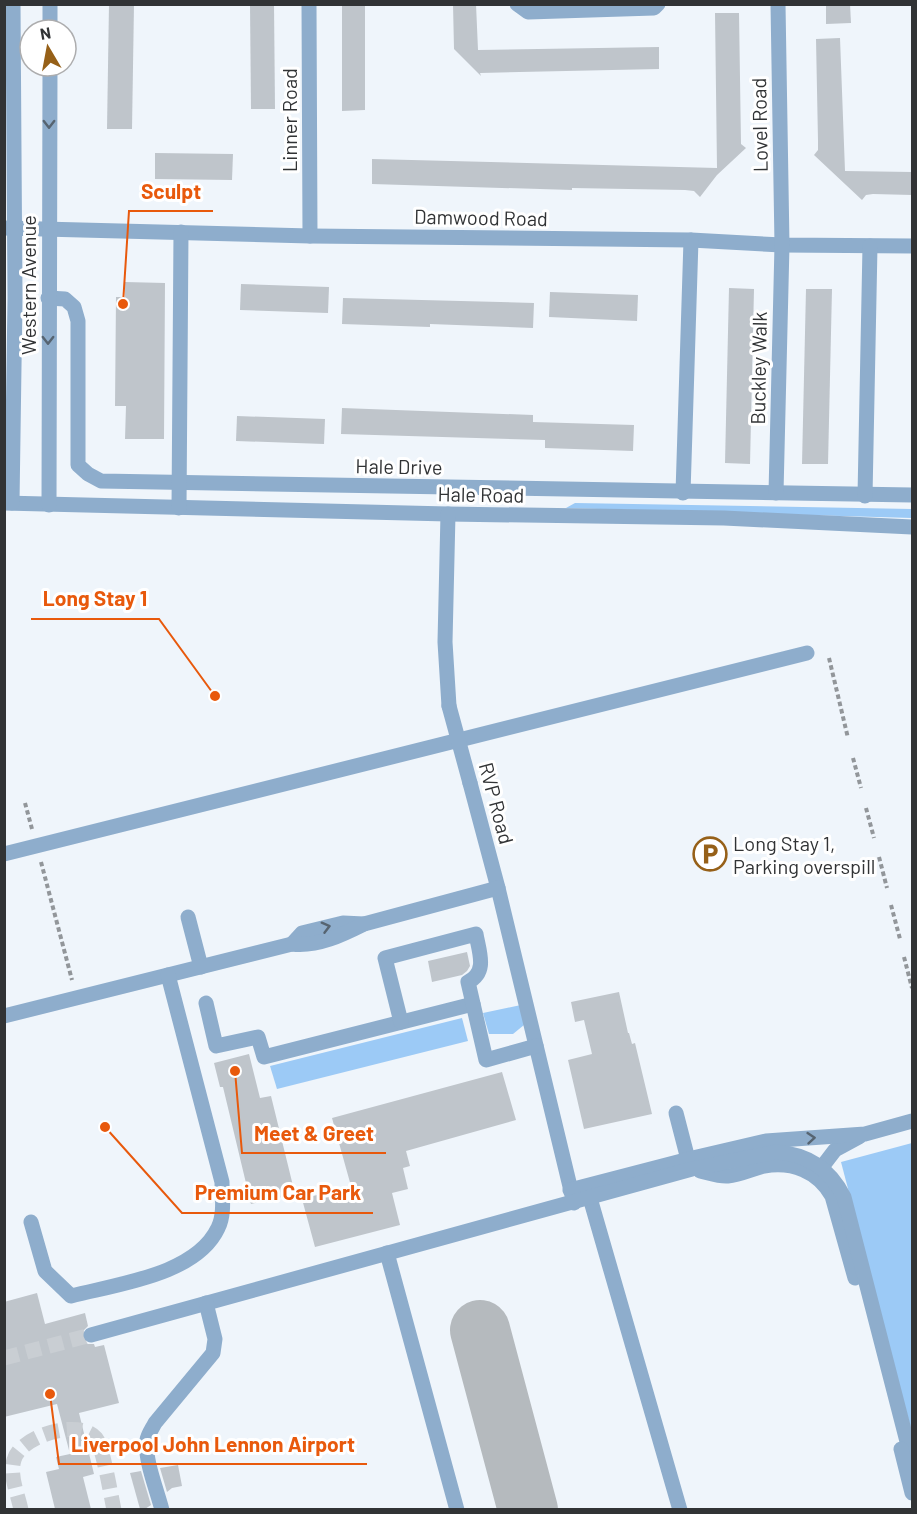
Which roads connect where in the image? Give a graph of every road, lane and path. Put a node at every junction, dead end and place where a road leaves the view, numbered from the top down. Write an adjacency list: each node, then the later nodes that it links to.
1 (13, 4): 7 (street, Western Avenue)
2 (309, 4): 10 (street, Linner Road)
3 (518, 4): 4 (street)
4 (658, 4)
5 (778, 4): 12 (street, Lovel Road)
6 (50, 78): 8 (street, Western Avenue, one-way to 8)
7 (9, 228): 8 (street, Damwood Road); 15 (street, Western Avenue)
8 (49, 229): 9 (street, Damwood Road); 16 (street, Western Avenue)
9 (180, 232): 10 (street, Damwood Road); 17 (street)
10 (310, 236): 11 (street, Damwood Road)
11 (691, 240): 12 (street, Damwood Road); 18 (street)
12 (782, 245): 13 (street, Damwood Road); 19 (street, Buckley Walk)
13 (870, 246): 14 (street, Damwood Road); 21 (street)
14 (912, 246)
15 (10, 298): 22 (street, Western Avenue)
16 (48, 298): 17 (street, Hale Drive); 23 (street, Western Avenue, one-way to 23)
17 (178, 483): 18 (street, Hale Drive); 24 (street)
18 (683, 492): 19 (street, Hale Drive)
19 (776, 493): 21 (street, Hale Drive)
20 (912, 495): 21 (street, Hale Drive)
21 (865, 496)
22 (8, 503): 23 (street, Hale Road)
23 (49, 505): 24 (street, Hale Road)
24 (179, 508): 25 (street, Hale Road)
25 (448, 514): 26 (street, Hale Road); 38 (street, RVP Road, bridge)
26 (912, 527)
27 (807, 653): 35 (street)
28 (829, 658): 29 (path)
29 (848, 738)
30 (853, 758): 31 (path)
31 (861, 788)
32 (25, 802): 35 (path)
33 (866, 808): 34 (path)
34 (874, 838)
35 (37, 847): 36 (street); 46 (path)
36 (4, 854)
37 (879, 857): 39 (path)
38 (498, 888): 44 (street); 52 (street, RVP Road)
39 (887, 888)
40 (891, 905): 42 (path)
41 (188, 917): 44 (street)
42 (900, 939)
43 (904, 957): 47 (path)
44 (201, 967): 45 (street)
45 (168, 975): 50 (street); 60 (street)
46 (73, 984)
47 (912, 988)
48 (206, 1003): 51 (street)
49 (473, 1004): 51 (street); 51 (street); 52 (street)
50 (4, 1016)
51 (401, 1022)
52 (536, 1046): 58 (street, RVP Road)
53 (676, 1113): 56 (street)
54 (912, 1122): 55 (street)
55 (865, 1134): 56 (street, one-way to 55); 57 (street)
56 (689, 1164): 57 (street); 58 (street); 59 (street); 65 (street)
57 (822, 1167): 64 (street)
58 (572, 1196): 59 (street); 61 (street)
59 (590, 1198): 68 (street)
60 (32, 1222)
61 (387, 1253): 62 (street); 67 (street)
62 (206, 1303): 63 (street); 66 (street)
63 (91, 1335)
64 (912, 1461)
65 (912, 1493)
66 (162, 1509)
67 (457, 1509)
68 (680, 1509)

